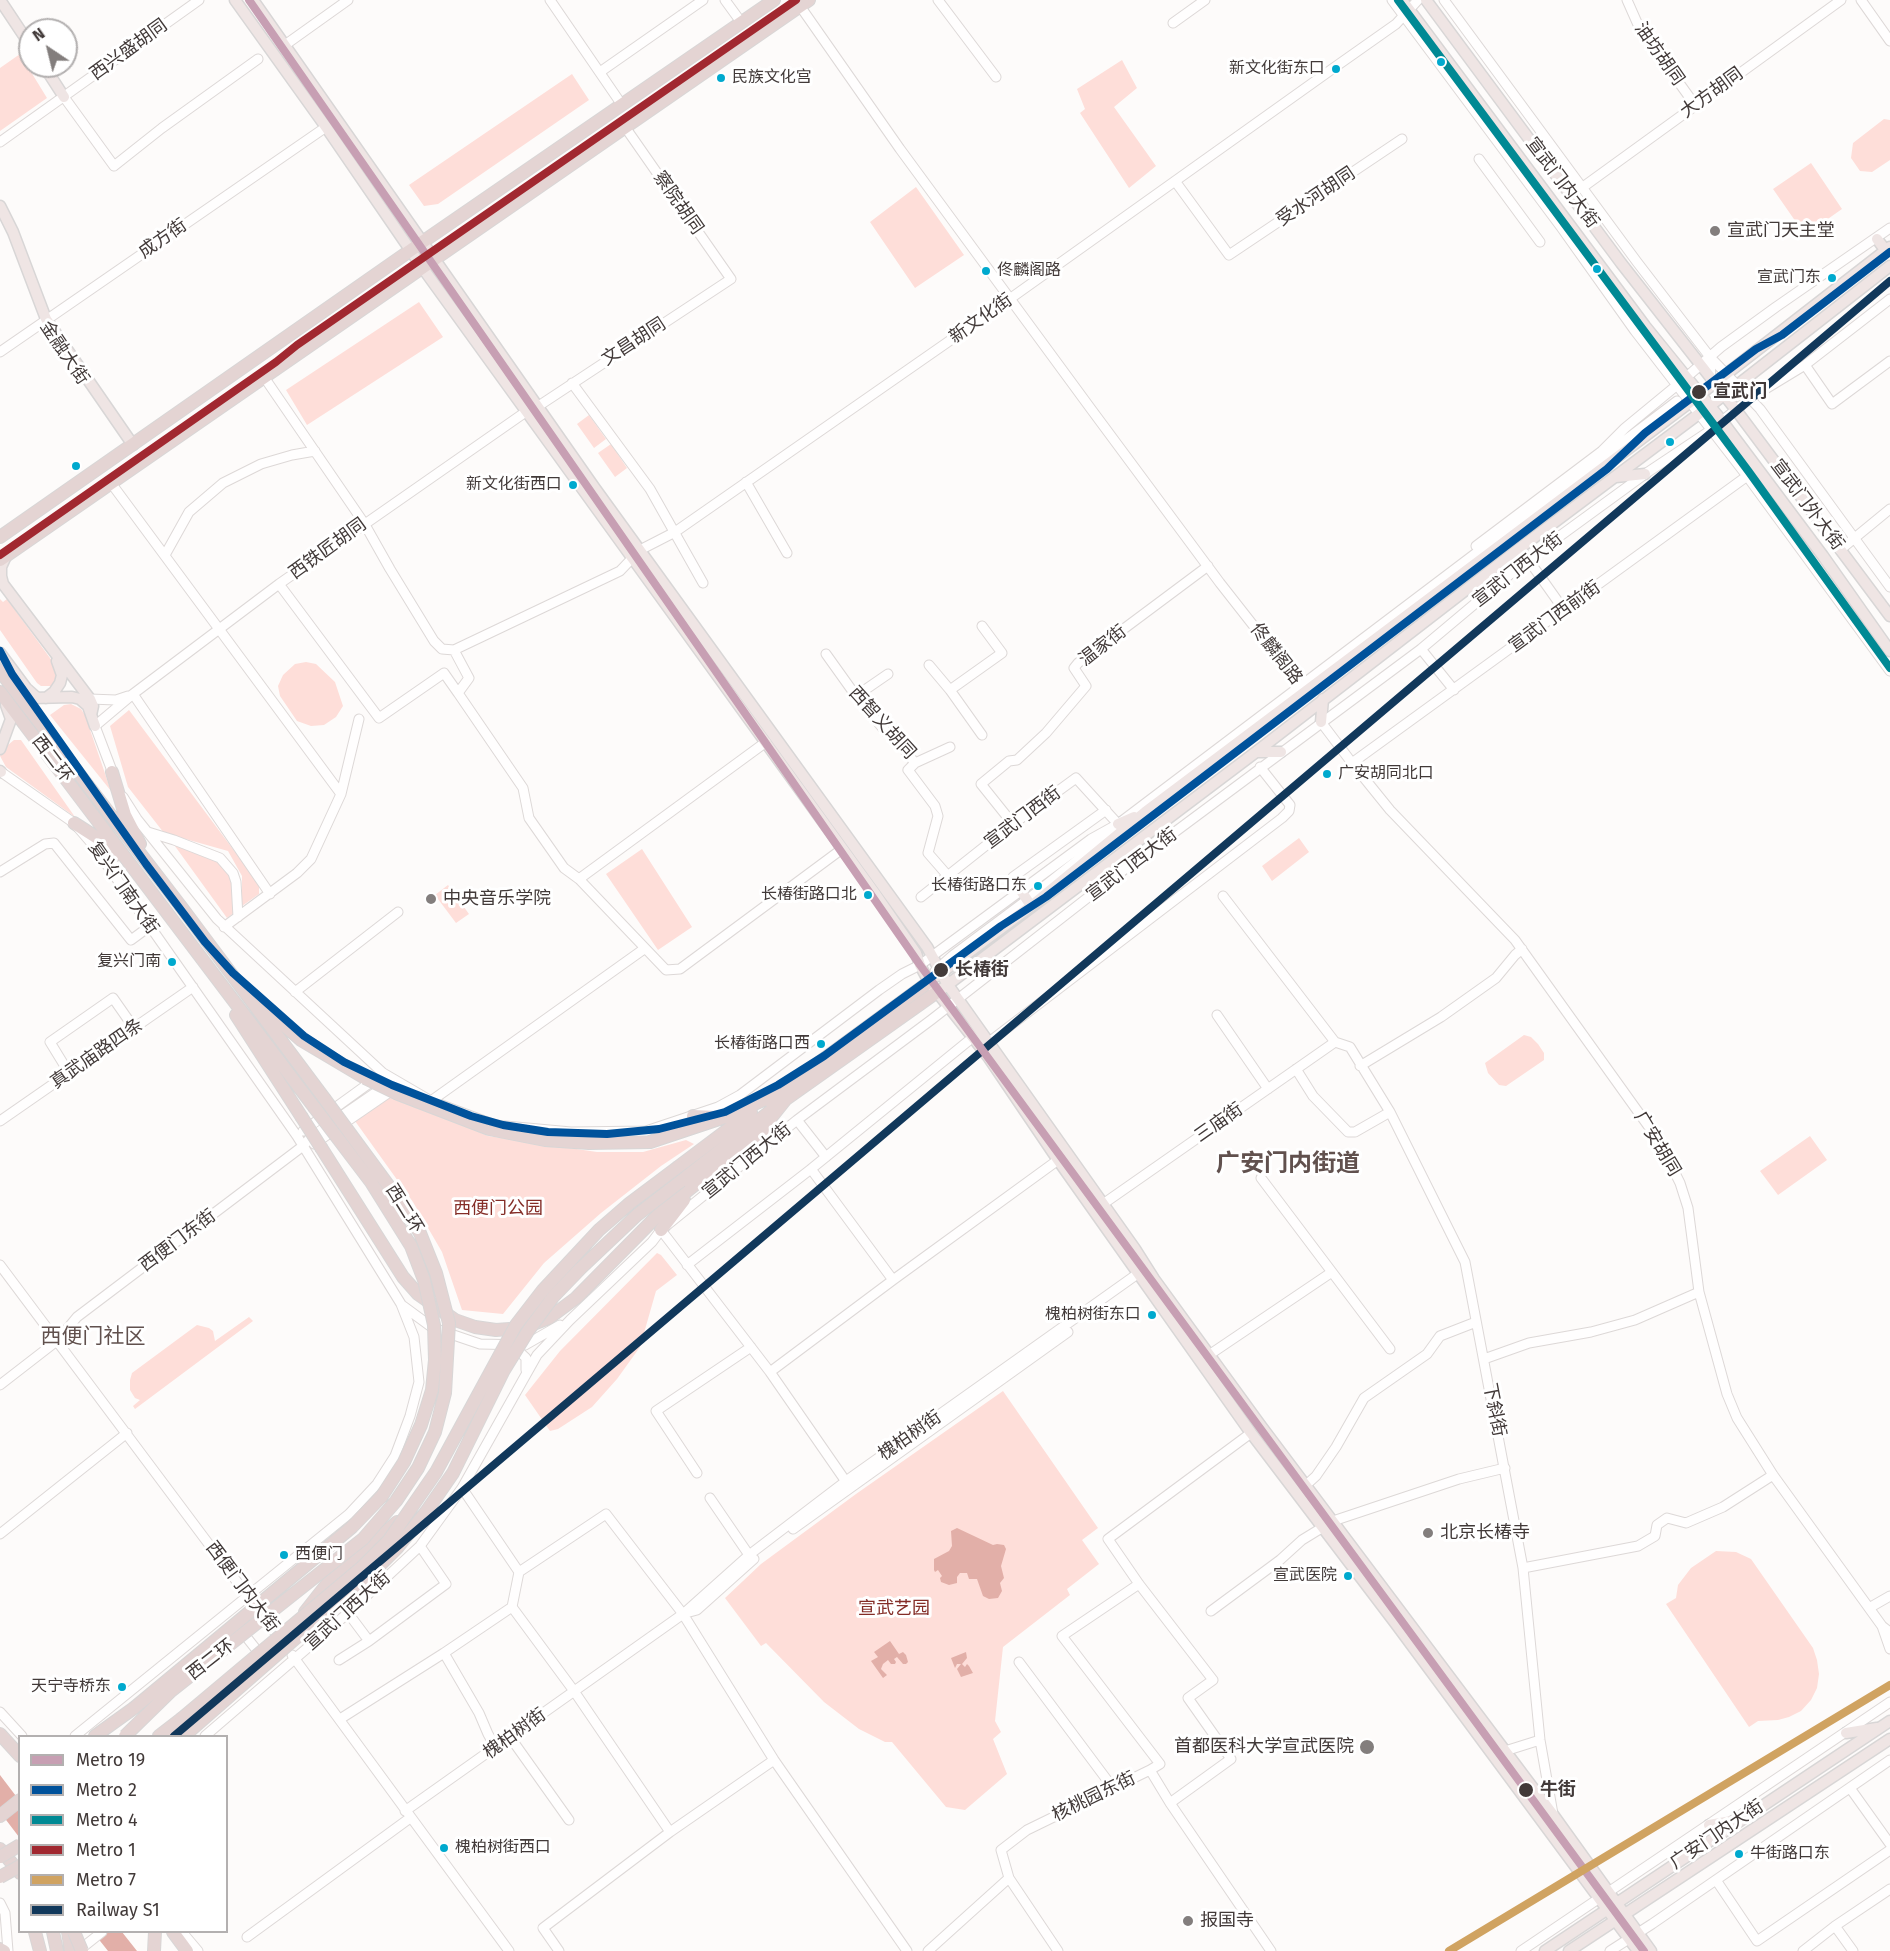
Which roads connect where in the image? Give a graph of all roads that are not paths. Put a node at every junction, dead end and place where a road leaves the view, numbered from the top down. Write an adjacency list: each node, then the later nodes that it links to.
1 (0, 0): 23 (main road)
2 (199, 0): 31 (street, 西兴盛胡同)
3 (235, 0): 26 (main road)
4 (253, 0): 25 (main road)
5 (348, 0): 25 (street)
6 (550, 0): 28 (street)
7 (703, 0): 28 (street)
8 (725, 0): 21 (street)
9 (774, 0): 21 (highway)
10 (938, 0): 29 (street)
11 (1205, 0): 22 (street)
12 (1392, 0): 20 (street)
13 (1418, 0): 20 (street, 新文化街)
14 (1426, 0): 47 (main road, 宣武门内大街)
15 (1443, 0): 40 (street)
16 (1627, 0): 33 (street, 油坊胡同)
17 (1841, 0): 33 (street, 大方胡同)
18 (1861, 0): 24 (street)
19 (804, 3): 35 (highway); 55 (street, 佟麟阁路)
20 (1406, 6): 39 (street, 新文化街); 64 (main road, 宣武门内大街); 67 (street)
21 (741, 22): 32 (highway)
22 (1173, 23)
23 (18, 27)
24 (1890, 41)
25 (285, 45): 26 (main road); 48 (main road)
26 (273, 54): 34 (main road)
27 (258, 59): 31 (street)
28 (600, 72): 32 (street)
29 (996, 77)
30 (52, 78): 31 (main road)
31 (64, 97): 37 (street, 西兴盛胡同)
32 (622, 105): 48 (highway)
33 (1695, 105): 40 (street, 大方胡同)
34 (326, 127): 50 (main road); 57 (street, 成方街)
35 (625, 127): 51 (highway); 54 (street, 察院胡同)
36 (1402, 139): 39 (street, 受水河胡同)
37 (0, 142)
38 (1479, 159): 46 (street)
39 (1175, 181): 55 (street, 新文化街)
40 (1583, 187): 43 (street)
41 (0, 206): 57 (main road)
42 (0, 217): 57 (main road, 金融大街)
43 (1607, 221): 47 (street); 59 (street)
44 (1890, 228): 45 (street, 宣武门西大街)
45 (1877, 239): 49 (main road); 59 (street, 宣武门西大街)
46 (1540, 242)
47 (1605, 242): 61 (main road, 宣武门内大街)
48 (421, 243): 50 (highway); 51 (main road)
49 (1888, 249): 65 (main road, 宣武门西大街)
50 (410, 250): 53 (main road); 79 (highway)
51 (433, 259): 53 (highway); 74 (main road)
52 (1890, 266): 69 (main road, 宣武门西大街)
53 (422, 267): 63 (highway); 74 (main road)
54 (731, 279): 66 (street, 文昌胡同)
55 (1011, 298): 85 (street, 新文化街); 99 (street, 佟麟阁路)
56 (1890, 299): 62 (street, 宣武门西大街)
57 (44, 321): 58 (street, 成方街); 79 (main road)
58 (0, 352)
59 (1710, 357): 61 (street, 宣武门西大街); 65 (street); 70 (street)
60 (1890, 361): 62 (street)
61 (1700, 365): 64 (street, 宣武门西大街); 65 (main road, 宣武门内大街)
62 (1805, 365): 70 (street, 宣武门西大街)
63 (264, 377): 80 (street); 86 (highway)
64 (1686, 378): 67 (street, 宣武门西大街); 68 (main road, 宣武门内大街)
65 (1713, 382): 68 (main road, 宣武门西大街); 69 (main road, 宣武门外大街)
66 (572, 383): 74 (street, 文昌胡同); 89 (street)
67 (1676, 386): 71 (street); 72 (street); 100 (street, 宣武门西大街)
68 (1700, 395): 72 (main road, 宣武门西大街); 73 (main road, 宣武门内大街)
69 (1724, 395): 73 (main road, 宣武门西大街); 75 (main road, 宣武门外大街)
70 (1749, 399): 75 (street, 宣武门西大街); 91 (street)
71 (1677, 401): 72 (street); 100 (street, 宣武门西大街)
72 (1689, 403): 76 (street); 100 (main road, 宣武门西大街)
73 (1709, 406): 76 (main road, 宣武门西大街); 77 (main road, 宣武门外大街)
74 (532, 409): 88 (street, 西铁匠胡同); 96 (main road)
75 (1736, 410): 77 (street, 宣武门西大街); 93 (main road, 宣武门外大街)
76 (1699, 414): 78 (street); 84 (main road, 宣武门西大街)
77 (1722, 421): 78 (street, 宣武门西大街); 81 (main road, 宣武门外大街)
78 (1710, 430): 82 (street, 宣武门西大街); 83 (street)
79 (131, 447): 90 (highway)
80 (315, 451): 88 (street); 95 (street)
81 (1757, 469): 83 (street, 宣武门西前街); 111 (main road, 宣武门外大街)
82 (1645, 474): 84 (main road); 98 (street, 宣武门西大街)
83 (1748, 476): 105 (street, 宣武门西前街); 116 (street)
84 (1616, 477): 92 (main road, 宣武门西大街)
85 (746, 482): 89 (street, 新文化街); 94 (street)
86 (111, 483): 95 (street); 97 (highway)
87 (1890, 509): 91 (street)
88 (364, 523): 102 (street, 西铁匠胡同); 110 (street)
89 (675, 532): 96 (street, 新文化街); 101 (street)
90 (0, 537)
91 (1855, 538): 93 (street); 104 (street)
92 (1520, 548): 98 (street); 128 (main road, 宣武门西大街)
93 (1840, 550): 106 (main road, 宣武门外大街)
94 (787, 552)
95 (165, 555): 108 (street)
96 (636, 555): 110 (street, 新文化街); 135 (main road); 169 (main road)
97 (3, 558): 127 (main road)
98 (1527, 560): 105 (street); 109 (street, 宣武门西大街)
99 (1208, 566): 118 (street, 佟麟阁路); 149 (street, 温家街)
100 (1459, 572): 118 (main road, 宣武门西大街)
101 (703, 583)
102 (279, 584): 108 (street, 西铁匠胡同); 123 (street)
103 (0, 586): 126 (main road)
104 (1890, 587)
105 (1564, 610): 120 (street, 宣武门西前街)
106 (1890, 616)
107 (982, 626): 119 (street)
108 (218, 629): 124 (street, 西铁匠胡同); 145 (street)
109 (1421, 649): 120 (street); 132 (street, 宣武门西大街)
110 (454, 650): 123 (street)
111 (1890, 651)
112 (0, 653): 126 (main road)
113 (826, 654): 125 (street, 西智义胡同)
114 (930, 665): 119 (street)
115 (0, 671): 122 (highway, 西二环)
116 (1890, 671)
117 (888, 674): 125 (street)
118 (1303, 688): 147 (main road, 宣武门西大街); 150 (street, 宣武门西大街)
119 (950, 690): 134 (street)
120 (1454, 690): 141 (street, 宣武门西前街)
121 (0, 693): 137 (main road); 156 (highway, 西二环)
122 (17, 693): 126 (main road); 154 (highway, 西二环)
123 (458, 693): 157 (street)
124 (133, 694): 127 (street); 131 (street, 西铁匠胡同); 159 (street)
125 (856, 696): 140 (street, 西智义胡同)
126 (42, 698): 131 (main road)
127 (90, 699): 131 (main road)
128 (1323, 699): 132 (main road); 138 (main road, 宣武门西大街)
129 (0, 704): 133 (main road)
130 (359, 719): 145 (street)
131 (93, 721): 144 (street)
132 (1322, 722): 139 (street, 宣武门西大街); 141 (street, 广安胡同)
133 (0, 726)
134 (982, 735)
135 (766, 742): 152 (main road); 157 (street)
136 (950, 747): 140 (street, 西智义胡同)
137 (0, 748)
138 (1256, 752): 139 (main road); 175 (main road, 宣武门西大街)
139 (1281, 752): 142 (street, 宣武门西大街)
140 (915, 763): 155 (street)
141 (1352, 763): 168 (street, 广安胡同)
142 (1260, 768): 179 (street, 宣武门西大街); 184 (street)
143 (0, 772): 148 (street, 复兴门南大街)
144 (112, 772): 151 (street); 154 (highway)
145 (341, 794): 159 (street)
146 (1106, 810): 149 (street, 宣武门西街); 150 (street, 宣武门西街); 158 (street)
147 (1145, 813): 150 (main road); 162 (main road, 宣武门西大街)
148 (74, 823): 156 (highway); 165 (street, 复兴门南大街)
149 (1013, 824): 155 (street, 宣武门西街)
150 (1118, 824): 158 (street, 宣武门西大街); 162 (street, 宣武门西大街)
151 (147, 832): 164 (street); 166 (street)
152 (842, 849): 167 (street); 170 (main road)
153 (0, 872): 165 (street)
154 (155, 874): 173 (highway, 西二环)
155 (948, 876): 161 (street, 宣武门西街)
156 (141, 878): 172 (highway, 西二环)
157 (579, 879): 167 (street)
158 (1020, 890): 162 (main road); 169 (street, 宣武门西大街)
159 (270, 894): 164 (street)
160 (1223, 896): 185 (street, 下斜街)
161 (921, 897)
162 (1029, 903): 171 (main road, 宣武门西大街)
163 (398, 912): 177 (street)
164 (237, 917): 166 (street)
165 (150, 926): 176 (street, 复兴门南大街)
166 (224, 927): 177 (street)
167 (644, 949): 193 (street)
168 (1522, 949): 186 (street); 215 (street, 广安胡同)
169 (932, 956): 170 (street, 宣武门西大街); 171 (main road)
170 (920, 965): 174 (main road); 196 (street)
171 (939, 970): 174 (main road, 宣武门西大街); 175 (main road)
172 (212, 972): 207 (highway, bridge); 263 (highway, 西二环, bridge)
173 (234, 977): 190 (highway, bridge); 274 (highway, 西二环, bridge)
174 (929, 982): 178 (main road); 192 (highway, 宣武门西大街)
175 (948, 985): 178 (main road, 宣武门西大街); 179 (main road)
176 (193, 987): 182 (street, 真武庙路四条); 201 (street, 复兴门南大街)
177 (295, 992): 189 (street)
178 (937, 992): 180 (main road); 192 (highway, 宣武门西大街)
179 (958, 999): 180 (street, 宣武门西大街); 184 (main road)
180 (948, 1007): 183 (main road); 197 (street, 宣武门西大街)
181 (1216, 1016): 191 (street)
182 (134, 1029): 188 (street, 真武庙路四条); 188 (street)
183 (972, 1038): 203 (street); 204 (main road)
184 (989, 1042): 208 (main road)
185 (1335, 1042): 186 (street, 下斜街); 187 (street, 三庙街)
186 (1360, 1066): 194 (street, 下斜街)
187 (1296, 1069): 191 (street, 三庙街); 194 (street)
188 (69, 1073): 198 (street, 真武庙路四条)
189 (383, 1073): 190 (street); 201 (street)
190 (398, 1088): 193 (street); 195 (highway); 202 (street, 西便门东街)
191 (1268, 1089): 208 (street, 三庙街)
192 (780, 1097): 195 (highway); 200 (highway); 275 (highway, 宣武门西大街, bridge); 276 (highway, 宣武门西大街, bridge)
193 (431, 1101): 196 (street)
194 (1390, 1112): 218 (street, 下斜街)
195 (731, 1115): 196 (highway)
196 (693, 1116)
197 (797, 1120): 199 (street, 宣武门西大街); 203 (street)
198 (0, 1121)
199 (783, 1132): 200 (highway); 209 (street, 宣武门西大街)
200 (758, 1134): 207 (highway)
201 (297, 1136): 202 (street, 复兴门南大街)
202 (303, 1146): 216 (street, 宣武门西大街); 219 (street, 西便门东街)
203 (826, 1157): 205 (street)
204 (1059, 1160): 213 (main road); 214 (street)
205 (811, 1169): 211 (street); 214 (street)
206 (1261, 1178): 212 (street)
207 (697, 1183): 209 (highway)
208 (1103, 1204): 213 (main road)
209 (661, 1230): 211 (street); 217 (street, 宣武门西大街)
210 (0, 1265): 219 (street, 西便门内大街)
211 (687, 1265): 221 (street)
212 (1332, 1272): 222 (street); 223 (street)
213 (1144, 1274): 223 (main road); 229 (main road); 233 (street, 槐柏树街)
214 (893, 1280): 226 (street)
215 (1699, 1292): 224 (street); 232 (street, 广安胡同)
216 (401, 1304): 220 (street, 宣武门西大街); 244 (street, 宣武门西大街)
217 (570, 1320): 220 (street, 宣武门西大街); 225 (street, 宣武门西大街)
218 (1476, 1322): 224 (street, 下斜街); 234 (street)
219 (58, 1341): 227 (street, 西便门东街); 228 (street, 西便门内大街)
220 (510, 1344): 225 (street)
221 (751, 1347): 226 (street); 231 (street)
222 (1390, 1349)
223 (1209, 1355): 234 (main road)
224 (1484, 1359): 230 (street, 下斜街)
225 (526, 1372): 235 (street, 宣武门西大街)
226 (770, 1372): 233 (street)
227 (0, 1385)
228 (127, 1433): 238 (street); 244 (street, 西便门内大街)
229 (1251, 1433): 237 (main road); 243 (street)
230 (1505, 1468): 237 (street); 241 (street, 下斜街)
231 (697, 1473)
232 (1773, 1475): 241 (street); 247 (street, 广安胡同)
233 (848, 1484): 240 (street, 槐柏树街); 251 (street, 槐柏树街)
234 (1305, 1486): 237 (main road)
235 (462, 1488): 239 (street, 宣武门西大街); 242 (street)
236 (710, 1498): 240 (street)
237 (1328, 1524): 248 (street); 282 (main road); 307 (main road)
238 (0, 1534)
239 (420, 1546): 250 (street, 宣武门西大街); 254 (street)
240 (749, 1555): 251 (street, 槐柏树街)
241 (1523, 1568): 280 (street, 下斜街)
242 (519, 1572): 246 (street); 251 (street)
243 (1139, 1584): 286 (street); 290 (street)
244 (248, 1596): 249 (street, 宣武门西大街); 257 (street, 西便门内大街)
245 (1890, 1596): 247 (street)
246 (512, 1607): 256 (street); 261 (street)
247 (1869, 1608): 252 (street, 广安胡同)
248 (1211, 1611)
249 (228, 1613): 260 (street); 271 (street, 宣武门西大街)
250 (348, 1613): 254 (street); 257 (street, 宣武门西大街)
251 (683, 1614): 261 (street, 槐柏树街); 284 (street)
252 (1882, 1626): 253 (street, 广安胡同); 255 (street, 广安胡同)
253 (1890, 1632)
254 (369, 1641): 258 (street)
255 (1890, 1649)
256 (444, 1653): 265 (street); 281 (street)
257 (294, 1658): 260 (street, 宣武门西大街); 265 (street, 西便门内大街)
258 (339, 1660)
259 (1019, 1662): 287 (street)
260 (276, 1674): 277 (street, 宣武门西大街)
261 (574, 1691): 278 (street, 槐柏树街); 297 (street)
262 (1890, 1702): 268 (street)
263 (134, 1708): 272 (highway); 273 (highway, 西二环)
264 (0, 1712): 270 (street)
265 (339, 1719): 291 (street, 西便门内大街)
266 (1890, 1720): 267 (main road, 广安门内大街)
267 (1880, 1727): 268 (main road); 295 (main road, 广安门内大街)
268 (1846, 1732): 296 (street)
269 (0, 1734): 283 (highway)
270 (20, 1735)
271 (77, 1735)
272 (98, 1735)
273 (108, 1735)
274 (127, 1735)
275 (162, 1735)
276 (186, 1735)
277 (207, 1735)
278 (510, 1737): 281 (street, 槐柏树街); 294 (street)
279 (1890, 1739): 311 (main road, 广安门内大街)
280 (1540, 1740): 282 (street); 293 (street, 下斜街)
281 (496, 1748): 291 (street, 槐柏树街)
282 (1504, 1751): 293 (main road)
283 (18, 1754)
284 (774, 1760): 297 (street); 334 (street)
285 (1890, 1760): 288 (street)
286 (1150, 1770): 287 (street, 核桃园东街); 290 (street, 核桃园东街)
287 (1113, 1788): 303 (street, 核桃园东街)
288 (1850, 1788): 298 (street); 304 (street)
289 (18, 1802): 292 (highway)
290 (1170, 1803): 337 (street, 核桃园东街)
291 (408, 1814): 323 (street, 槐柏树街); 332 (street, 西便门内大街)
292 (0, 1816)
293 (1554, 1816): 306 (main road)
294 (569, 1820)
295 (1740, 1820): 296 (main road); 308 (main road, 广安门内大街)
296 (1708, 1824): 306 (street)
297 (670, 1832): 333 (street)
298 (1890, 1844)
299 (0, 1849): 301 (highway)
300 (1890, 1850): 304 (street)
301 (14, 1865): 302 (highway, bridge)
302 (0, 1877)
303 (1009, 1878): 335 (street); 336 (street)
304 (1716, 1880): 322 (street)
305 (1890, 1889): 313 (street)
306 (1609, 1892): 307 (street); 308 (main road)
307 (1598, 1899): 310 (main road); 338 (street)
308 (1617, 1902): 310 (main road, 广安门内大街); 311 (main road)
309 (0, 1904): 314 (street)
310 (1606, 1910): 312 (main road); 339 (main road, 广安门内大街)
311 (1625, 1914): 312 (main road, 广安门内大街); 322 (main road)
312 (1614, 1921): 322 (main road); 340 (main road, 广安门内大街)
313 (1835, 1926): 344 (street); 345 (street)
314 (5, 1933): 324 (street); 326 (street)
315 (35, 1933): 327 (highway)
316 (53, 1933): 328 (highway)
317 (72, 1933): 325 (highway, bridge)
318 (101, 1933): 325 (street)
319 (155, 1933): 329 (highway)
320 (173, 1933): 330 (highway)
321 (183, 1933): 331 (street)
322 (1633, 1936): 341 (street); 342 (main road); 343 (main road)
323 (247, 1937)
324 (0, 1943)
325 (81, 1949)
326 (4, 1950)
327 (40, 1951)
328 (57, 1951)
329 (154, 1951)
330 (187, 1951)
331 (198, 1951)
332 (508, 1951)
333 (559, 1951)
334 (907, 1951)
335 (928, 1951)
336 (1058, 1951)
337 (1271, 1951)
338 (1521, 1951)
339 (1545, 1951)
340 (1569, 1951)
341 (1610, 1951)
342 (1638, 1951)
343 (1650, 1951)
344 (1803, 1951)
345 (1853, 1951)

